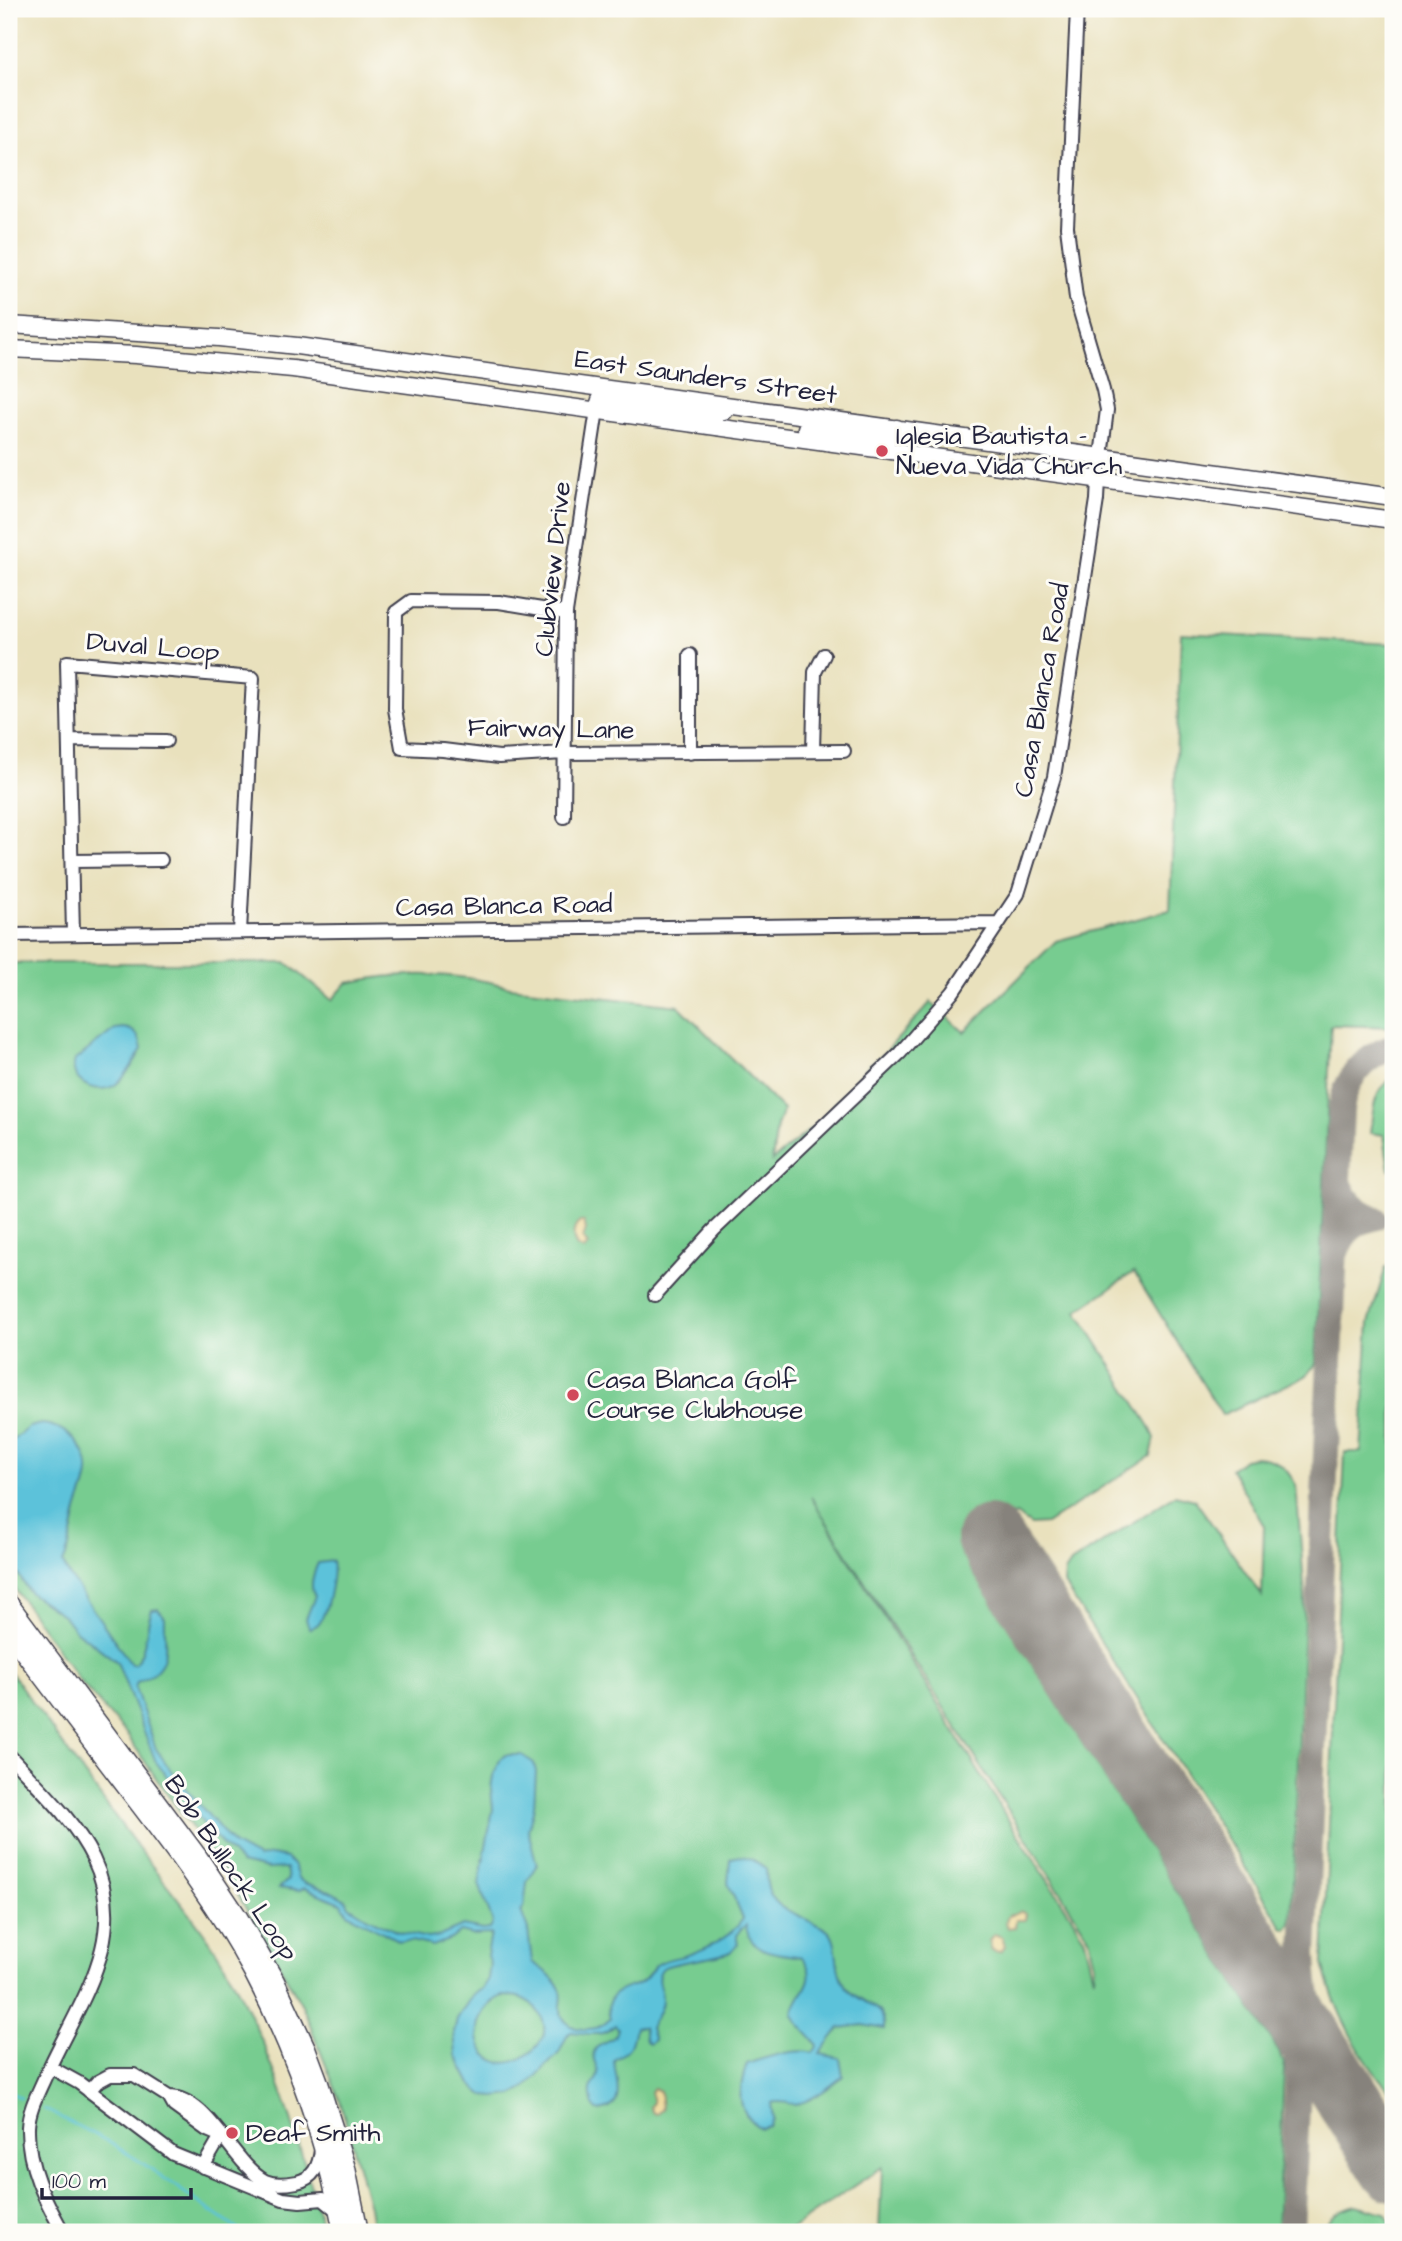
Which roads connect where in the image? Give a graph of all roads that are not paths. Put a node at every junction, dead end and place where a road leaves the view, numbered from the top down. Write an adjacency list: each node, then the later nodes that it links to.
1 (1077, 9): 8 (street, Casa Blanca Road)
2 (9, 325): 4 (main road, East Saunders Street)
3 (9, 349): 5 (main road, East Saunders Street)
4 (750, 408): 5 (main road); 6 (main road, East Saunders Street)
5 (597, 410): 7 (main road, East Saunders Street); 12 (street, Clubview Drive)
6 (897, 428): 7 (main road); 8 (main road, East Saunders Street)
7 (743, 430): 9 (main road, East Saunders Street)
8 (1102, 457): 9 (street, Casa Blanca Road); 10 (main road, East Saunders Street)
9 (1098, 479): 11 (main road, East Saunders Street); 24 (street, Casa Blanca Road)
10 (1393, 497)
11 (1393, 520)
12 (566, 613): 19 (street, Clubview Drive); 19 (street, Fairway Lane)
13 (690, 655): 20 (street)
14 (824, 655): 17 (street)
15 (69, 740): 16 (street); 23 (street, Duval Loop); 25 (street, Duval Loop)
16 (166, 741)
17 (813, 751): 18 (street, Fairway Lane); 20 (street, Fairway Lane)
18 (844, 751)
19 (563, 753): 20 (street, Fairway Lane); 21 (street, Clubview Drive)
20 (690, 753)
21 (564, 817)
22 (161, 860): 23 (street)
23 (72, 861): 26 (street, Duval Loop)
24 (999, 923): 25 (street, Casa Blanca Road); 28 (street, Casa Blanca Road)
25 (240, 932): 26 (street, Casa Blanca Road)
26 (73, 934): 27 (street, Casa Blanca Road)
27 (9, 935)
28 (655, 1295)
29 (9, 1604): 40 (highway, Bob Bullock Loop)
30 (9, 1632): 35 (highway, Bob Bullock Loop)
31 (9, 1755): 32 (street)
32 (50, 2067): 33 (street); 38 (street)
33 (89, 2091): 34 (street); 36 (street)
34 (221, 2136): 35 (street); 36 (street)
35 (322, 2143): 37 (highway, Bob Bullock Loop)
36 (203, 2167): 37 (street)
37 (340, 2213): 39 (highway, Bob Bullock Loop)
38 (63, 2232)
39 (343, 2232)
40 (359, 2232)

